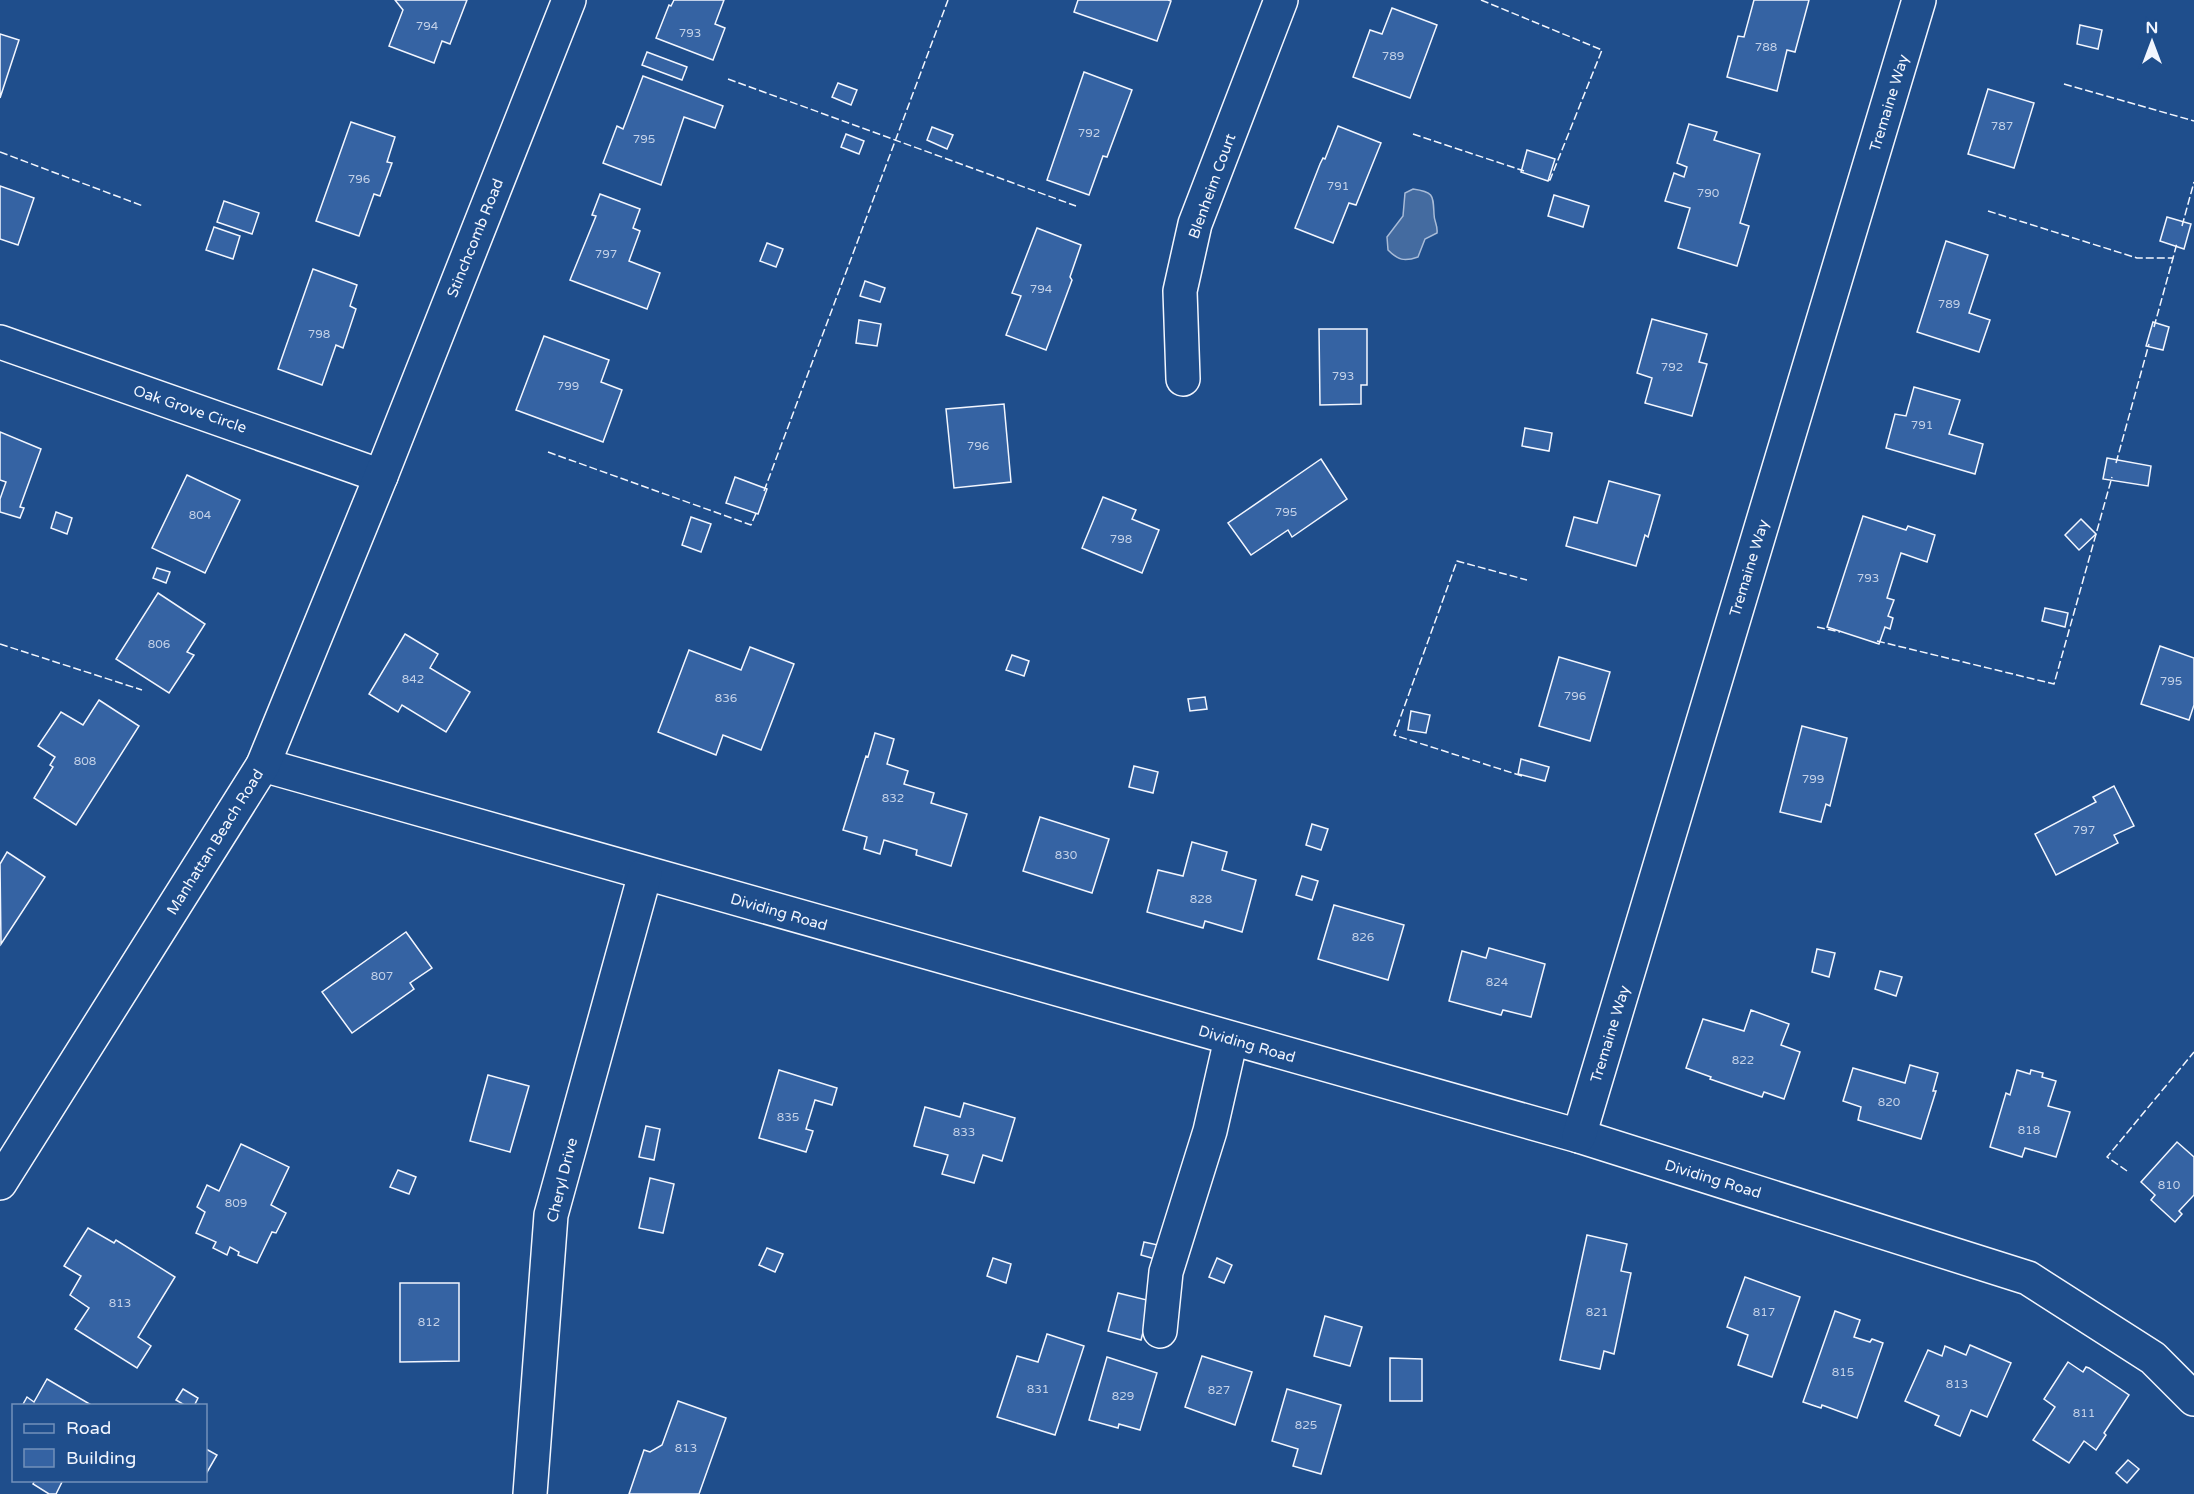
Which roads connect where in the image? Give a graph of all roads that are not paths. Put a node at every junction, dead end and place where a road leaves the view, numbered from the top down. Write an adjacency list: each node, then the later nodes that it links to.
1 (569, 0): 6 (street, Stinchcomb Road)
2 (1281, 0): 5 (street, Blenheim Court)
3 (1920, 0): 10 (street, Tremaine Way)
4 (0, 342): 6 (street, Oak Grove Circle)
5 (1183, 379)
6 (381, 476): 7 (street, Manhattan Beach Road)
7 (263, 765): 8 (street, Dividing Road); 11 (street, Manhattan Beach Road)
8 (645, 874): 9 (street, Dividing Road); 14 (street, Cheryl Drive)
9 (1231, 1039): 10 (street, Dividing Road); 12 (street)
10 (1579, 1136): 13 (street, Dividing Road)
11 (0, 1183)
12 (1160, 1331)
13 (2194, 1399)
14 (530, 1494)

